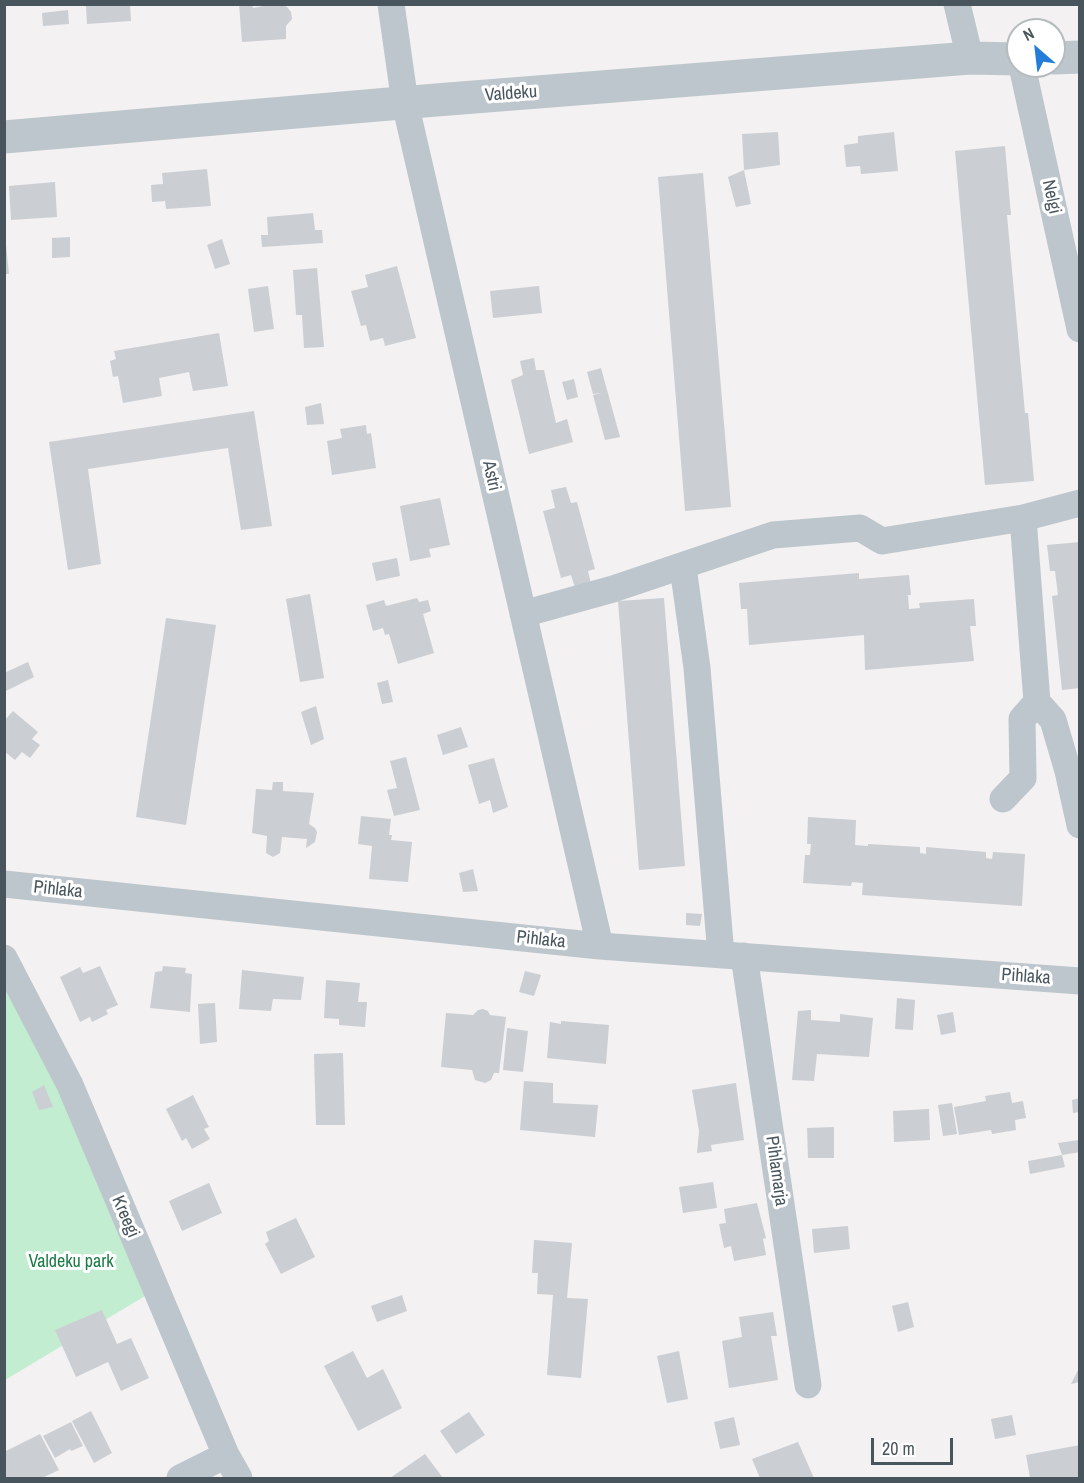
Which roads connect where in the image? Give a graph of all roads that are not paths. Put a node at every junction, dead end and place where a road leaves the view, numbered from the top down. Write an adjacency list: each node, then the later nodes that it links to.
1 (391, 4): 6 (street, Astri)
2 (957, 4): 3 (street)
3 (970, 58): 4 (street, Valdeku); 6 (street, Valdeku)
4 (1006, 59)
5 (1026, 78): 8 (street, Nelgi)
6 (405, 103): 7 (street, Valdeku); 12 (street, Astri)
7 (4, 137)
8 (1080, 329)
9 (1080, 503): 10 (street)
10 (1023, 518): 11 (street); 13 (street)
11 (683, 567): 12 (street); 18 (street, Pihlamarja)
12 (523, 614): 17 (street, Astri)
13 (1037, 702): 14 (street); 15 (street)
14 (1003, 799)
15 (1080, 825)
16 (4, 884): 17 (street, Pihlaka)
17 (600, 946): 18 (street, Pihlaka)
18 (733, 956): 20 (street, Pihlaka); 21 (street, Pihlamarja)
19 (4, 958): 22 (street, Kreegi)
20 (1080, 981)
21 (808, 1386)
22 (226, 1455): 23 (street); 24 (street, Kreegi)
23 (180, 1479)
24 (239, 1479)

